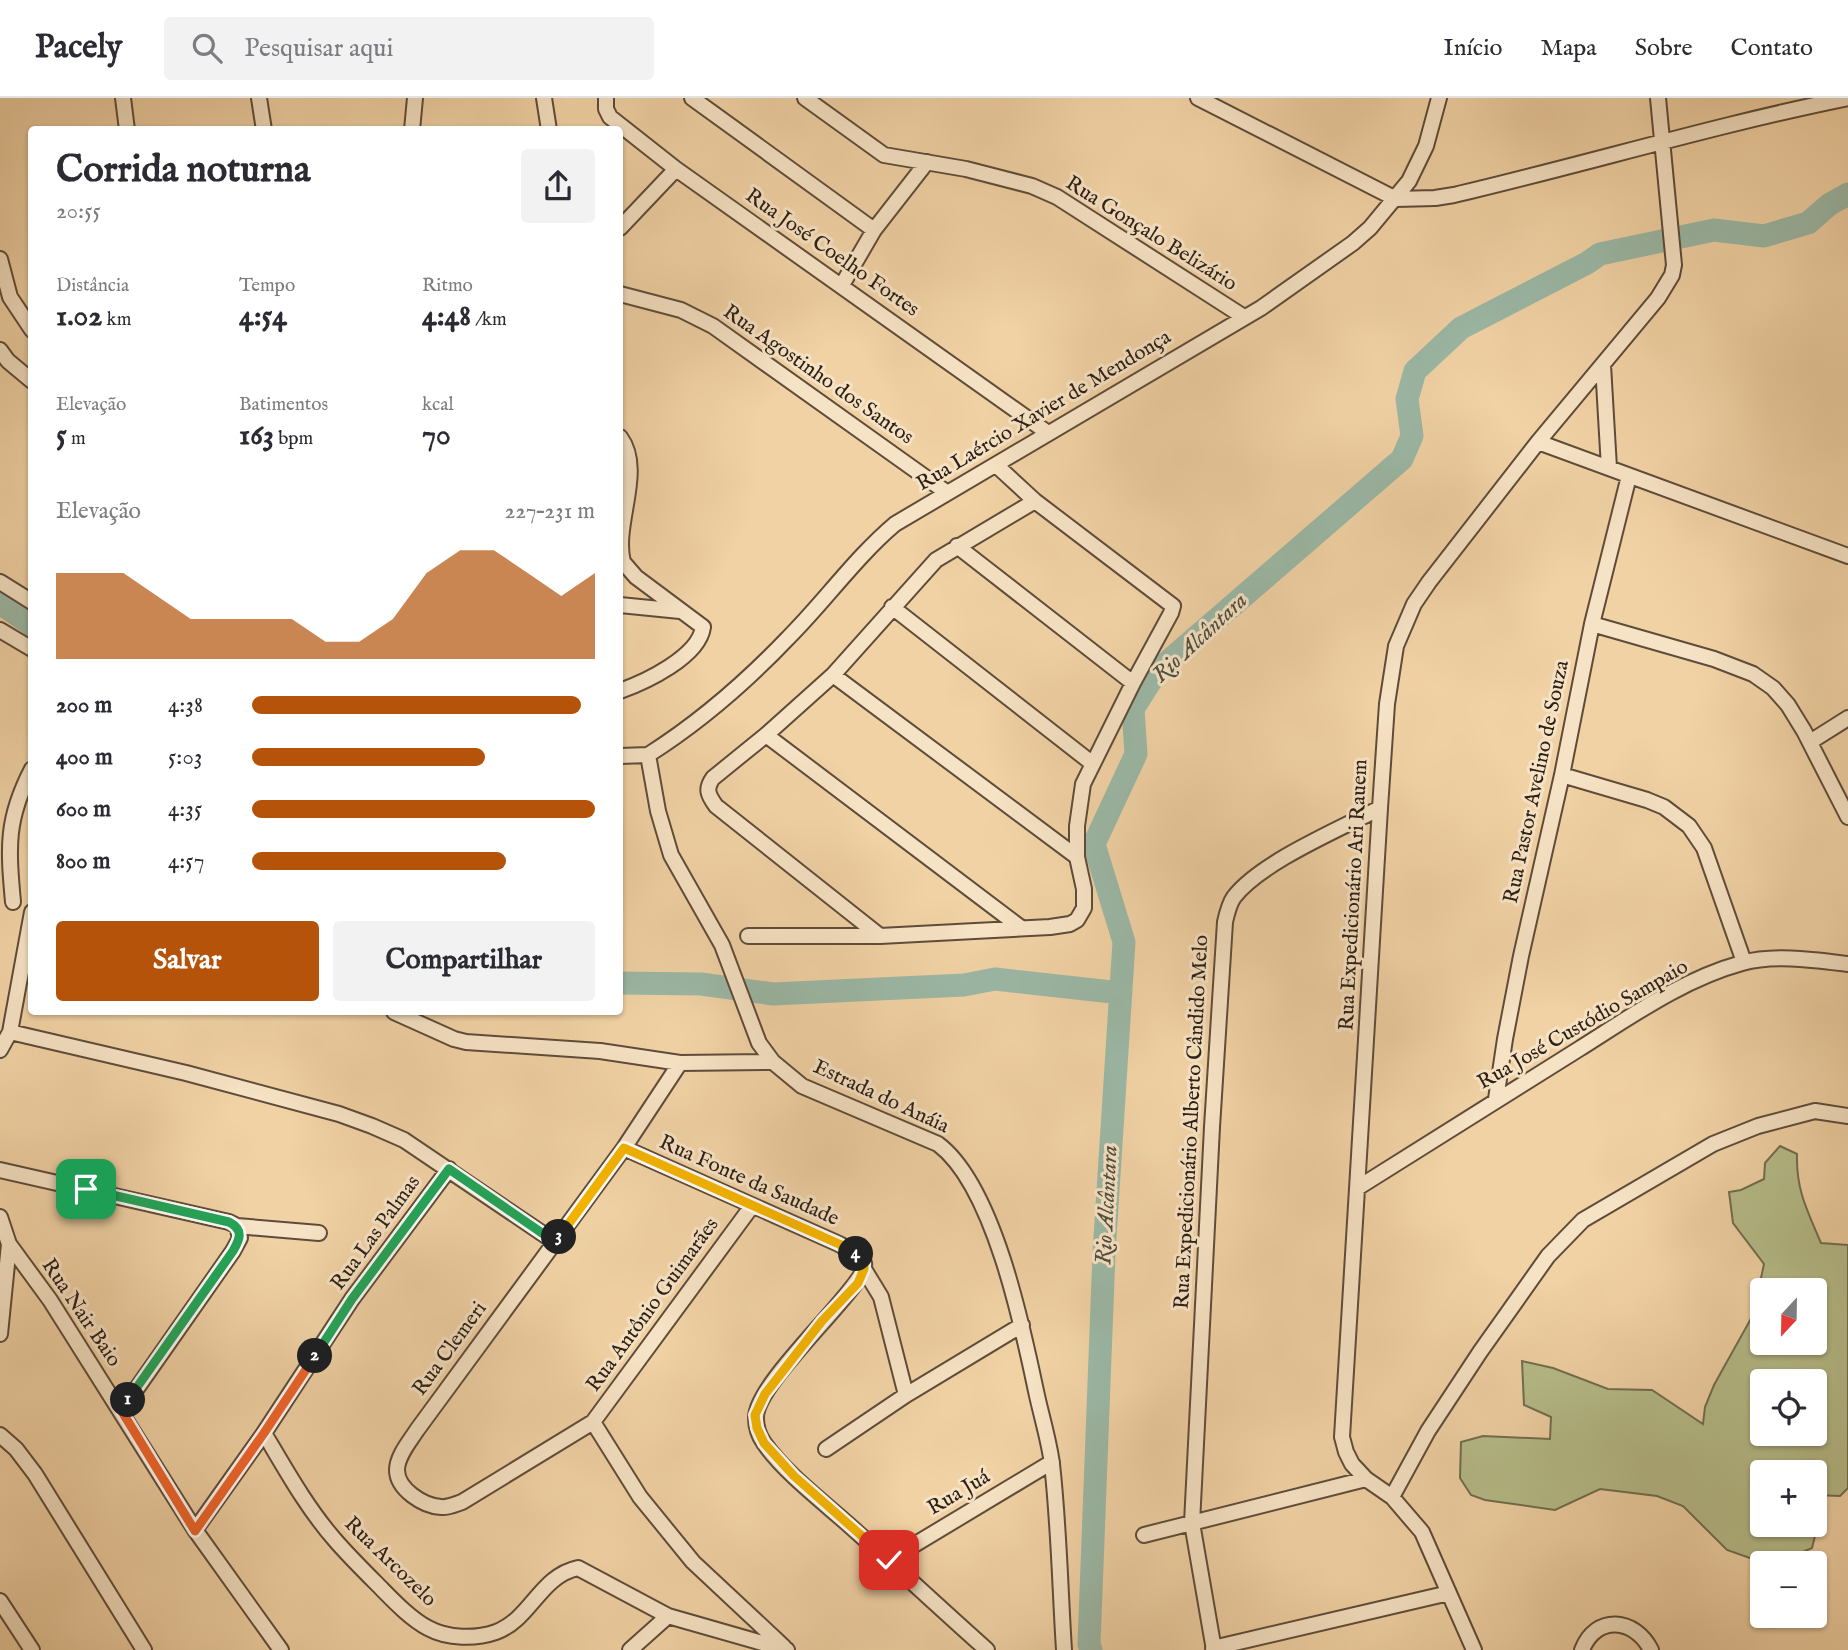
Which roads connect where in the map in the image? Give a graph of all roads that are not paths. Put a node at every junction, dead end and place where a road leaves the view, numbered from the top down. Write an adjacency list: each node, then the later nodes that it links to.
1 (123, 98): 13 (street)
2 (260, 98): 14 (street)
3 (415, 98): 15 (street)
4 (544, 98): 16 (street)
5 (606, 98): 17 (street, Rua José Coelho Fortes)
6 (692, 98): 24 (street)
7 (805, 98): 20 (street, Rua Gonçalo Belizário)
8 (1198, 98): 22 (street)
9 (1439, 98): 22 (street, Rua Laércio Xavier de Mendonça)
10 (1658, 98): 19 (street)
11 (1848, 98): 12 (street)
12 (1815, 101): 19 (street)
13 (126, 126)
14 (264, 126)
15 (412, 126)
16 (548, 126)
17 (621, 126)
18 (623, 127): 21 (street, Rua José Coelho Fortes)
19 (1662, 140): 22 (street); 31 (street, Rua Expedicionário Ari Rauem)
20 (927, 162): 24 (street); 28 (street, Rua Gonçalo Belizário)
21 (676, 169): 23 (street); 26 (street, Rua José Coelho Fortes)
22 (1396, 199): 28 (street, Rua Laércio Xavier de Mendonça)
23 (623, 225)
24 (874, 230): 26 (street)
25 (0, 259): 29 (street)
26 (842, 285): 33 (street, Rua José Coelho Fortes)
27 (623, 296): 39 (street, Rua Agostinho dos Santos)
28 (1244, 317): 33 (street, Rua Laércio Xavier de Mendonça)
29 (28, 324)
30 (3, 360): 32 (street)
31 (1603, 365): 34 (street, Rua Expedicionário Ari Rauem); 37 (street)
32 (28, 378)
33 (1048, 433): 36 (street, Rua Laércio Xavier de Mendonça)
34 (1538, 442): 37 (street); 64 (street, Rua Expedicionário Ari Rauem)
35 (623, 443): 41 (street)
36 (996, 464): 39 (street, Rua Laércio Xavier de Mendonça); 40 (street)
37 (1609, 468): 38 (street)
38 (1629, 476): 43 (street); 50 (street, Rua Pastor Avelino de Souza)
39 (946, 492): 59 (street, Rua Laércio Xavier de Mendonça)
40 (1035, 501): 42 (street); 54 (street)
41 (623, 514)
42 (957, 546): 48 (street); 54 (street)
43 (1848, 556)
44 (623, 563): 49 (street)
45 (0, 582): 46 (street)
46 (28, 600)
47 (623, 605): 49 (street)
48 (892, 607): 53 (street); 61 (street)
49 (682, 611): 55 (street)
50 (1592, 624): 58 (street); 62 (street, Rua Pastor Avelino de Souza)
51 (0, 630): 52 (street)
52 (28, 647)
53 (833, 675): 57 (street); 66 (street)
54 (1133, 683): 61 (street)
55 (623, 690)
56 (1848, 718): 58 (street)
57 (766, 735): 69 (street); 72 (street)
58 (1810, 742): 65 (street)
59 (648, 755): 60 (street); 78 (street, Estrada do Anáia)
60 (623, 756)
61 (1093, 764): 66 (street)
62 (1562, 775): 73 (street); 80 (street, Rua Pastor Avelino de Souza)
63 (28, 778): 67 (street)
64 (1380, 808): 85 (street, Rua Expedicionário Ari Rauem); 104 (street, Rua Expedicionário Alberto Cândido Melo)
65 (1848, 817)
66 (1077, 857): 69 (street)
67 (7, 901): 68 (street)
68 (28, 909)
69 (1020, 928): 72 (street)
70 (28, 932): 76 (street)
71 (748, 936): 72 (street)
72 (880, 936)
73 (1744, 962): 74 (street, Rua José Custódio Sampaio); 80 (street, Rua José Custódio Sampaio)
74 (1848, 964)
75 (401, 1015): 79 (street)
76 (10, 1032): 77 (street); 83 (street)
77 (0, 1049)
78 (773, 1062): 79 (street); 93 (street, Estrada do Anáia)
79 (680, 1063): 82 (street, Rua Clemeri)
80 (1496, 1099): 85 (street, Rua José Custódio Sampaio)
81 (1848, 1116): 103 (street)
82 (624, 1148): 86 (street, Rua Fonte da Saudade); 90 (street, Rua Clemeri)
83 (449, 1169): 90 (street); 98 (street, Rua Las Palmas)
84 (0, 1170): 88 (street)
85 (1359, 1187): 102 (street, Rua Expedicionário Ari Rauem)
86 (752, 1206): 92 (street, Rua Fonte da Saudade); 97 (street, Rua Antônio Guimarães)
87 (0, 1217): 91 (street)
88 (233, 1224): 89 (street); 96 (street)
89 (319, 1233)
90 (555, 1242): 97 (street, Rua Clemeri)
91 (9, 1244): 94 (street); 96 (street, Rua Nair Baio)
92 (864, 1269): 95 (street, Rua Fonte da Saudade); 107 (street)
93 (1022, 1325): 95 (street); 101 (street, Estrada do Anáia)
94 (0, 1334)
95 (906, 1395): 100 (street)
96 (121, 1410): 105 (street, Rua Nair Baio)
97 (593, 1422): 116 (street, Rua Antônio Guimarães)
98 (264, 1433): 105 (street, Rua Las Palmas); 110 (street, Rua Arcozelo)
99 (0, 1435): 113 (street)
100 (826, 1449)
101 (1052, 1462): 107 (street, Rua Juá); 118 (street, Estrada do Anáia)
102 (1366, 1479): 103 (street, Rua Expedicionário Ari Rauem); 104 (street)
103 (1392, 1497): 108 (street, Rua Expedicionário Ari Rauem)
104 (1192, 1523): 106 (street); 111 (street, Rua Expedicionário Alberto Cândido Melo)
105 (195, 1531): 114 (street, Rua Nair Baio)
106 (1144, 1535)
107 (889, 1560): 117 (street)
108 (1449, 1592): 111 (street); 119 (street, Rua Expedicionário Ari Rauem)
109 (0, 1601): 112 (street)
110 (668, 1616): 115 (street); 116 (street, Rua Arcozelo)
111 (1213, 1649)
112 (32, 1650)
113 (144, 1650)
114 (281, 1650)
115 (631, 1650)
116 (787, 1650)
117 (988, 1650)
118 (1064, 1650)
119 (1474, 1650)
120 (1583, 1650): 121 (street)
121 (1651, 1650)

